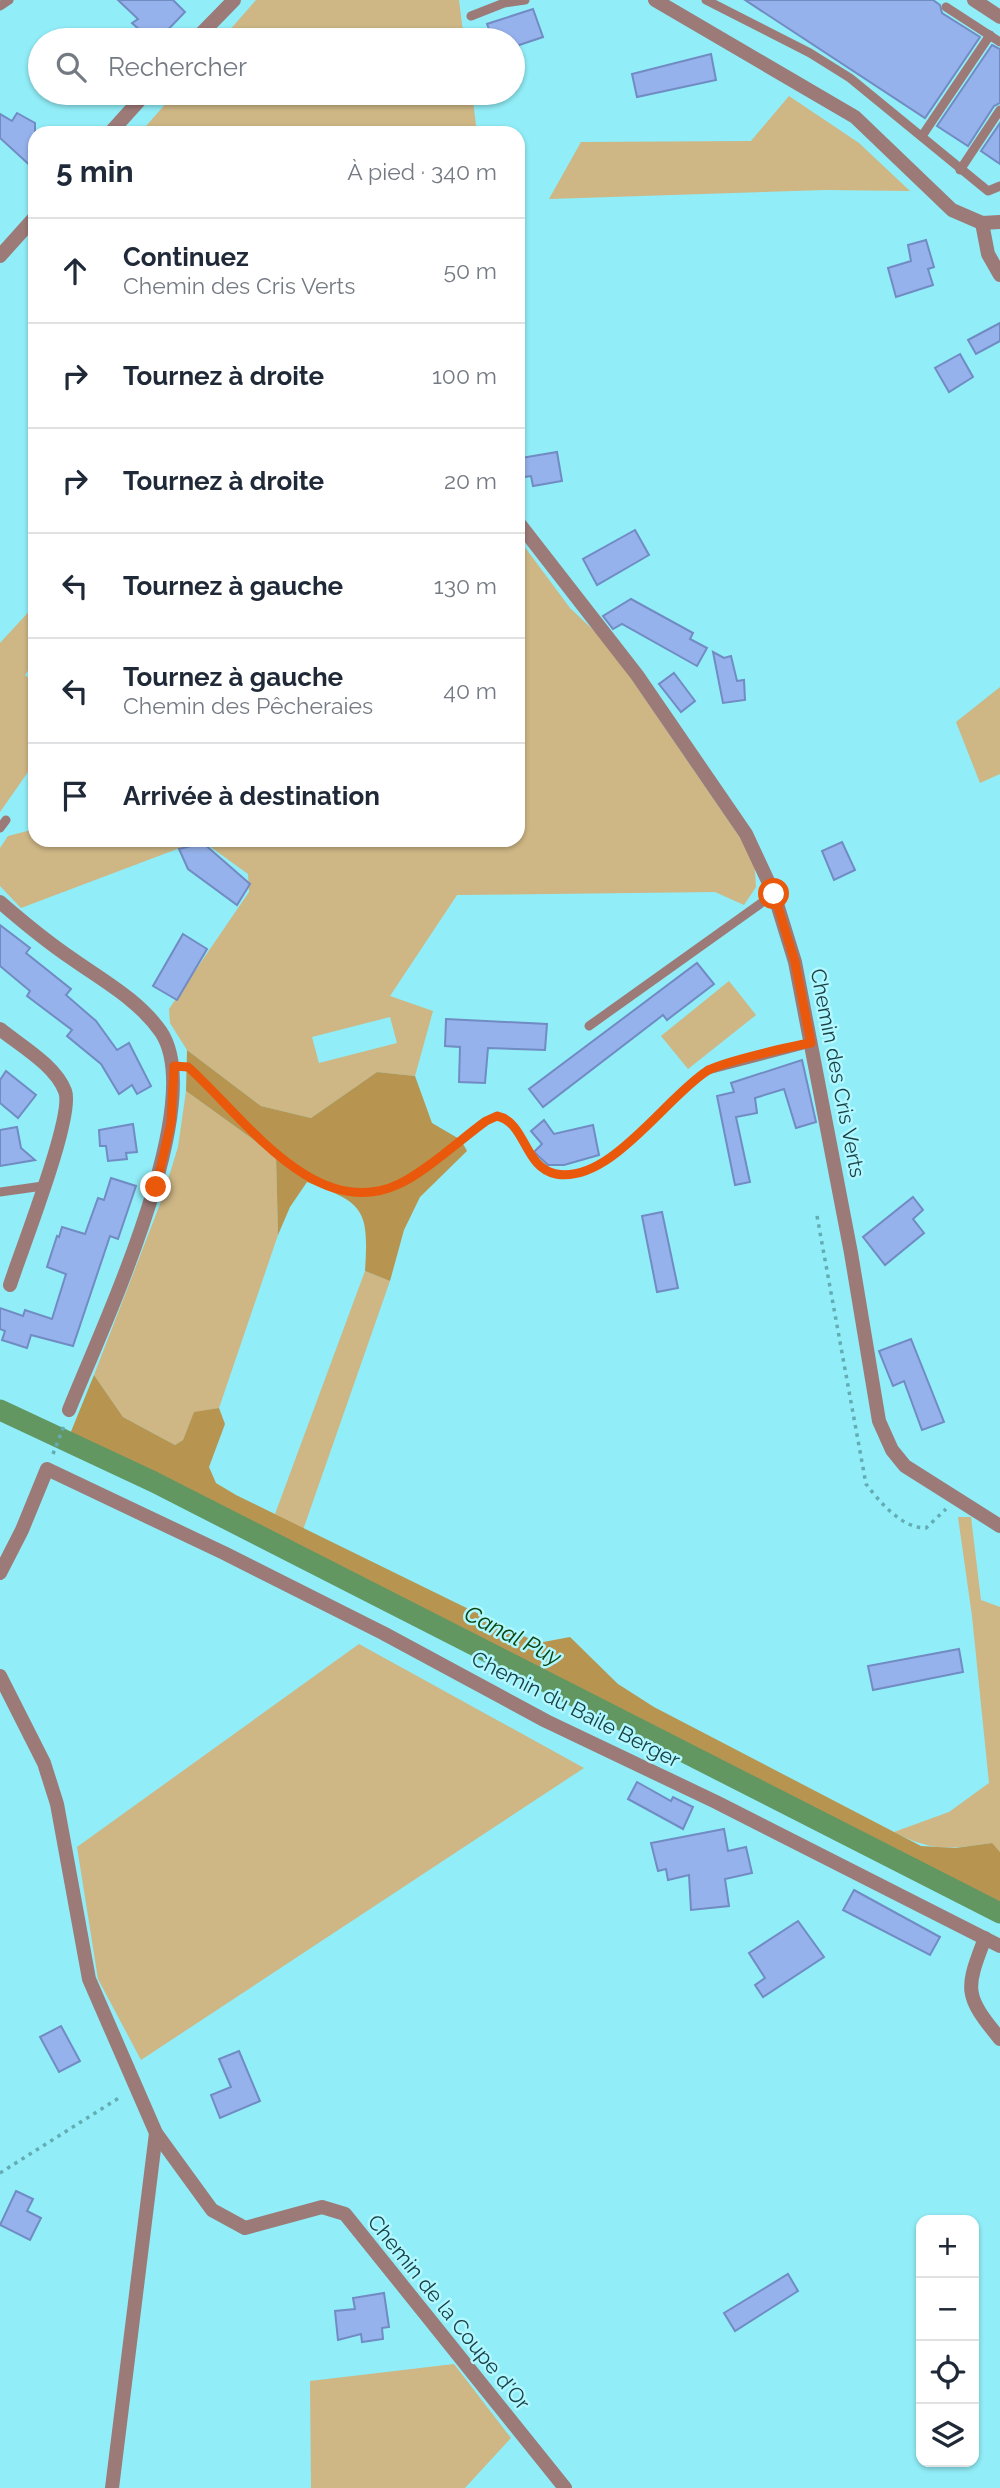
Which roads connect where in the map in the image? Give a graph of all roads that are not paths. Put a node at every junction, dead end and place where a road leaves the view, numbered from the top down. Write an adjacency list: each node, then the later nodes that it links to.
1 (9, 0): 7 (lane)
2 (234, 0): 11 (street)
3 (526, 0): 9 (lane)
4 (655, 0): 21 (street)
5 (706, 0): 17 (lane)
6 (974, 0): 10 (street)
7 (0, 6)
8 (946, 7): 12 (lane)
9 (471, 16)
10 (1000, 17)
11 (207, 28)
12 (990, 35): 13 (lane); 17 (lane)
13 (1000, 42)
14 (135, 105): 16 (street)
15 (1000, 110): 18 (lane)
16 (116, 126)
17 (922, 136): 18 (lane)
18 (960, 170): 19 (lane)
19 (1000, 186)
20 (1000, 222): 21 (street)
21 (982, 223): 24 (street)
22 (28, 225): 23 (street)
23 (0, 256)
24 (1000, 275)
25 (525, 531): 26 (street, Chemin des Cris Verts)
26 (774, 894): 28 (lane); 30 (street, Chemin des Cris Verts)
27 (0, 902): 35 (street)
28 (589, 1026)
29 (0, 1029): 32 (street)
30 (811, 1043): 31 (lane); 36 (street, Chemin des Cris Verts)
31 (708, 1070)
32 (43, 1186): 33 (lane); 34 (street)
33 (0, 1192)
34 (9, 1285)
35 (69, 1410)
36 (1000, 1526)
37 (0, 1573): 39 (street, Chemin du Baile Berger)
38 (0, 1676): 42 (street, Chemin de la Coupe d'Or)
39 (985, 1938): 40 (street, Chemin du Baile Berger); 41 (street)
40 (1000, 1945)
41 (1000, 2039)
42 (156, 2133): 43 (street); 44 (street, Chemin de la Coupe d'Or)
43 (112, 2488)
44 (565, 2488)

